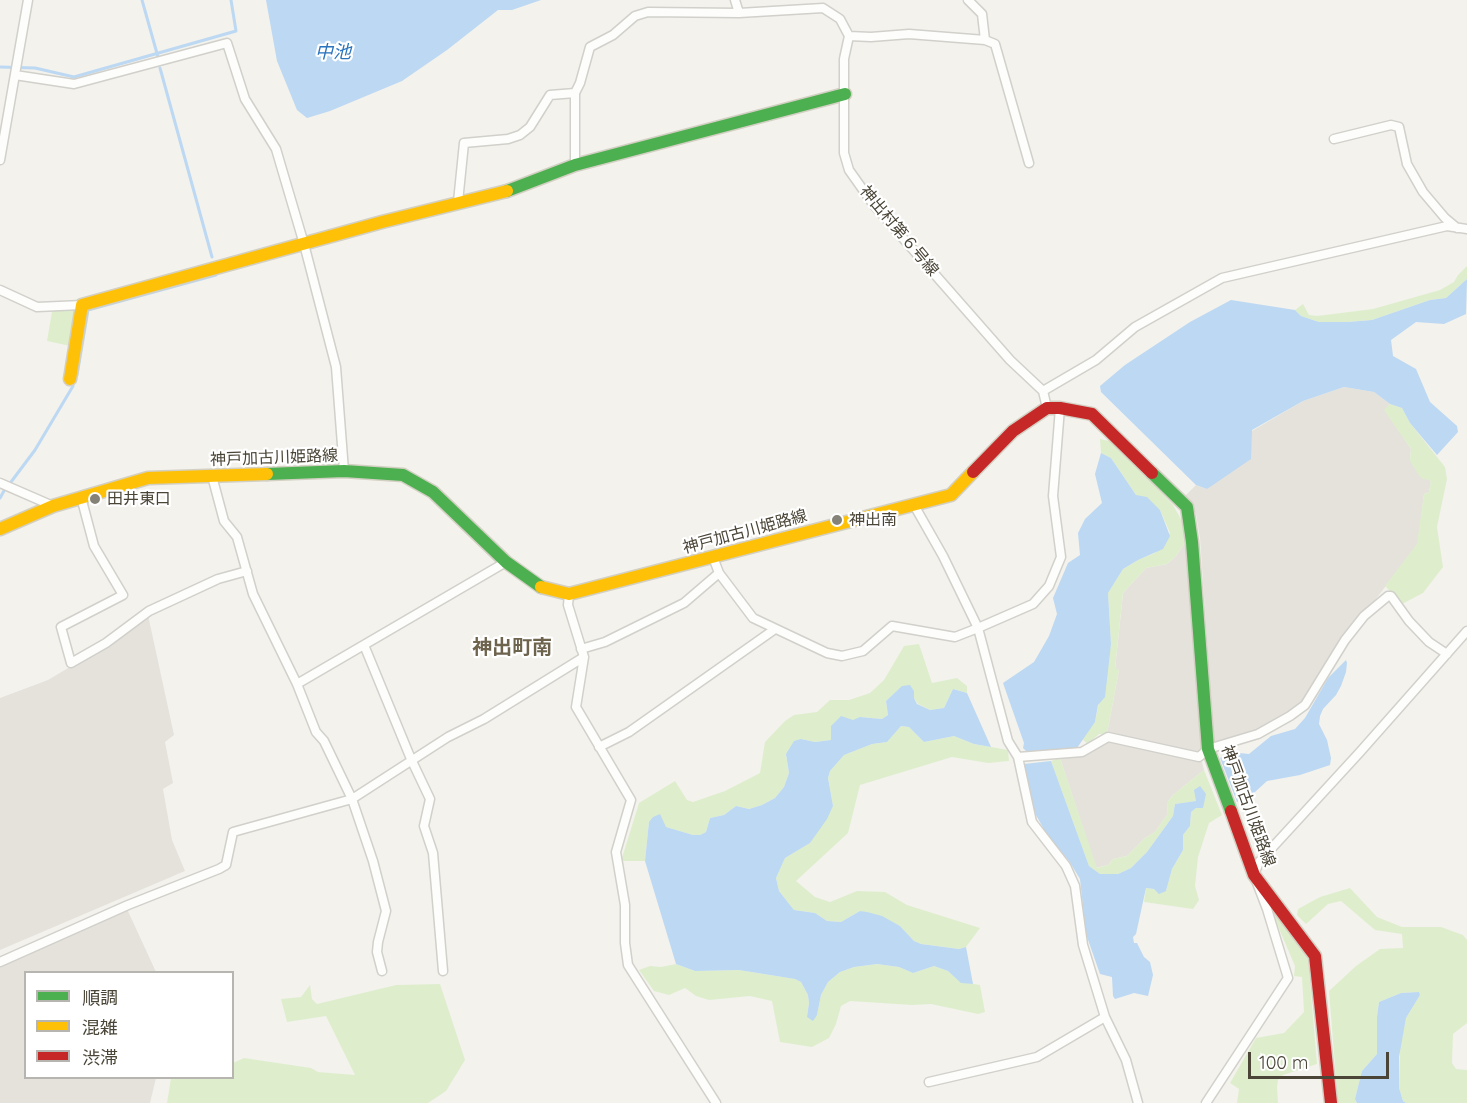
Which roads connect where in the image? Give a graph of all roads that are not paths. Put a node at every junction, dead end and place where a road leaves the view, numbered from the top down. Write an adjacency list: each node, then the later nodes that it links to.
1 (27, 0): 9 (street)
2 (735, 0): 6 (street)
3 (829, 0): 5 (street)
4 (968, 0): 8 (street)
5 (823, 8): 6 (street); 7 (street)
6 (739, 13): 10 (street)
7 (849, 36): 8 (street); 11 (street, 神出村第６号線)
8 (985, 40): 14 (street)
9 (15, 75): 13 (street); 19 (street)
10 (574, 93): 15 (street); 16 (street)
11 (845, 94): 15 (street); 23 (street, 神出村第６号線)
12 (1334, 139): 17 (street)
13 (1, 154)
14 (1029, 163)
15 (575, 165): 16 (street)
16 (458, 202): 19 (street)
17 (1457, 228): 18 (street); 23 (street)
18 (1467, 229)
19 (304, 244): 21 (street); 26 (street)
20 (0, 290): 21 (street)
21 (82, 305): 22 (street)
22 (70, 379)
23 (1043, 392): 24 (street)
24 (1047, 408): 25 (street, 神戸加古川姫路線); 30 (street, 神戸加古川姫路線)
25 (1060, 408): 38 (street); 46 (street, 神戸加古川姫路線)
26 (344, 471): 27 (street, 神戸加古川姫路線); 34 (street, 神戸加古川姫路線)
27 (212, 476): 29 (street, 神戸加古川姫路線); 35 (street)
28 (0, 483): 31 (street)
29 (81, 497): 31 (street, 神戸加古川姫路線); 35 (street)
30 (914, 505): 33 (street, 神戸加古川姫路線); 38 (street)
31 (53, 506): 32 (street, 神戸加古川姫路線)
32 (0, 529)
33 (713, 557): 36 (street); 37 (street, 神戸加古川姫路線)
34 (506, 562): 37 (street, 神戸加古川姫路線); 41 (street)
35 (247, 571): 44 (street)
36 (719, 573): 39 (street); 42 (street)
37 (569, 594): 42 (street)
38 (978, 628): 39 (street); 47 (street)
39 (775, 629): 45 (street)
40 (1467, 631): 43 (street)
41 (364, 645): 44 (street); 48 (street)
42 (582, 653): 45 (street); 48 (street)
43 (1447, 654): 46 (street); 50 (street)
44 (297, 684): 49 (street)
45 (599, 747): 56 (street)
46 (1208, 749): 47 (street); 50 (street, 神戸加古川姫路線)
47 (1018, 757): 54 (street)
48 (411, 759): 49 (street); 53 (street)
49 (352, 798): 51 (street); 52 (street)
50 (1254, 875): 58 (street); 59 (street, 神戸加古川姫路線)
51 (0, 962)
52 (382, 970)
53 (443, 971)
54 (1105, 1017): 55 (street); 57 (street)
55 (929, 1082)
56 (716, 1103)
57 (1138, 1103)
58 (1206, 1103)
59 (1331, 1103)

